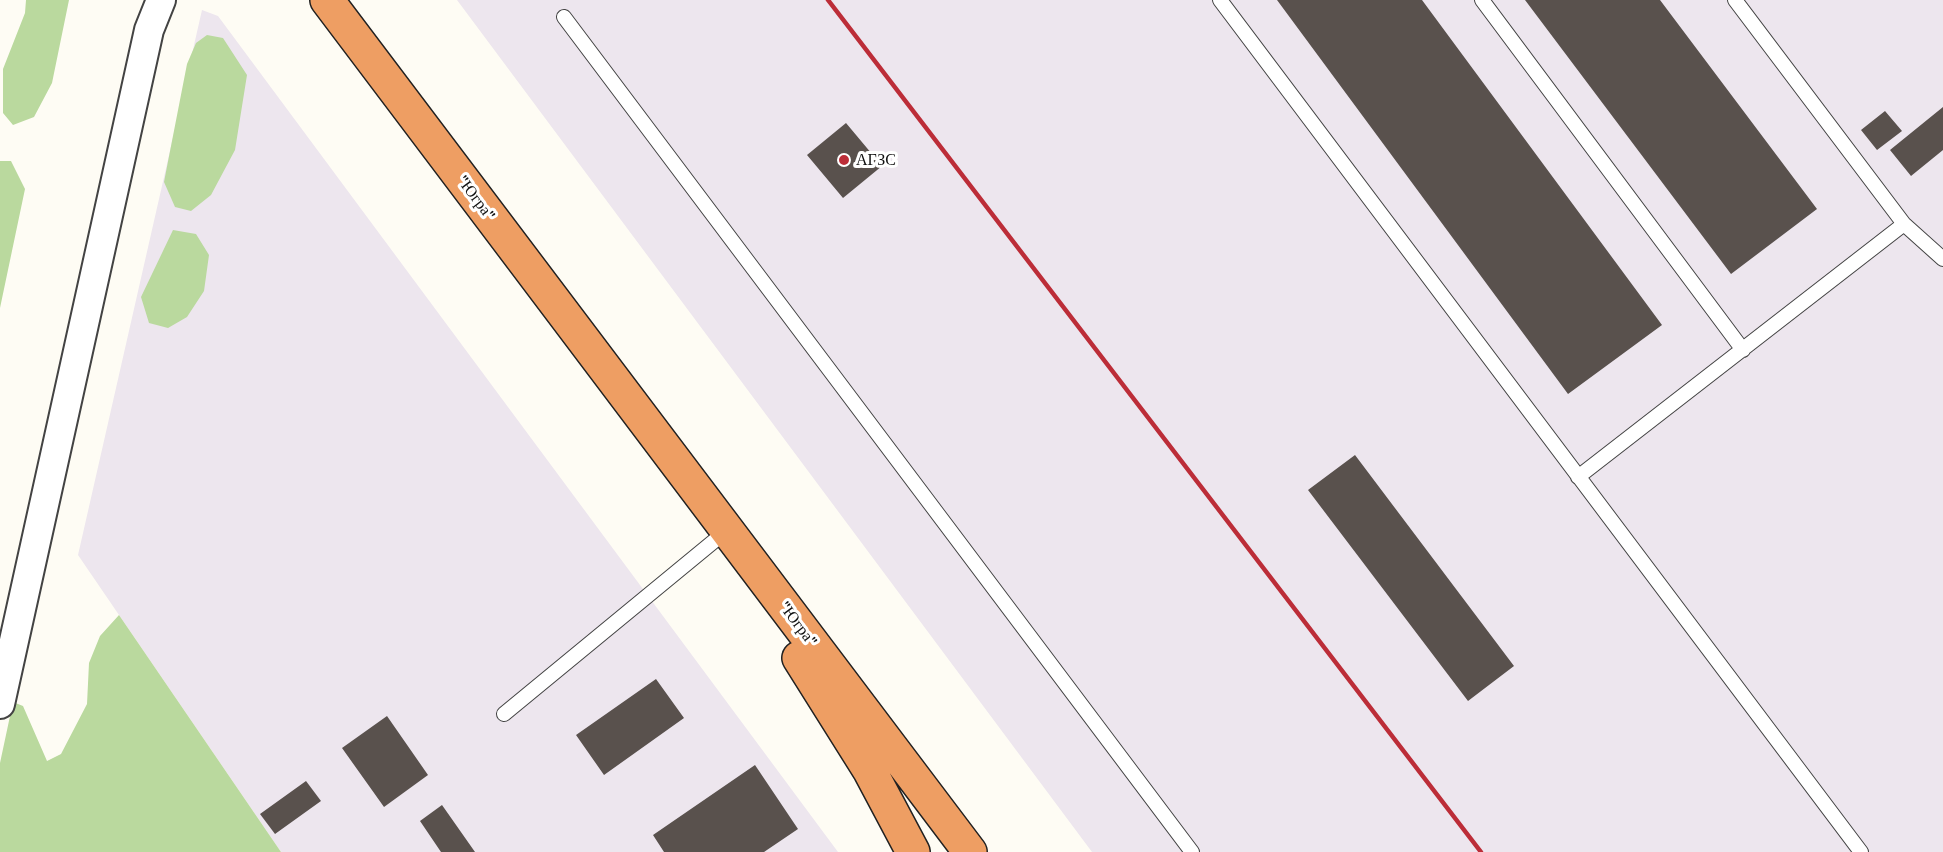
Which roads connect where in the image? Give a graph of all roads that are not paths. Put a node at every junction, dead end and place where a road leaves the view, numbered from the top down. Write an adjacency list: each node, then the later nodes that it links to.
1 (161, 0): 13 (street)
2 (327, 0): 10 (highway, "Югра")
3 (1220, 0): 11 (lane)
4 (1482, 0): 9 (lane)
5 (1735, 0): 7 (lane)
6 (564, 17): 17 (lane)
7 (1904, 224): 8 (lane); 9 (lane)
8 (1943, 259)
9 (1743, 350): 11 (lane)
10 (626, 397): 12 (highway, "Югра"); 16 (highway, "Югра")
11 (1578, 477): 18 (lane)
12 (719, 537): 14 (lane); 15 (highway, "Югра")
13 (0, 704)
14 (504, 714)
15 (913, 852)
16 (970, 852)
17 (1192, 852)
18 (1861, 852)

